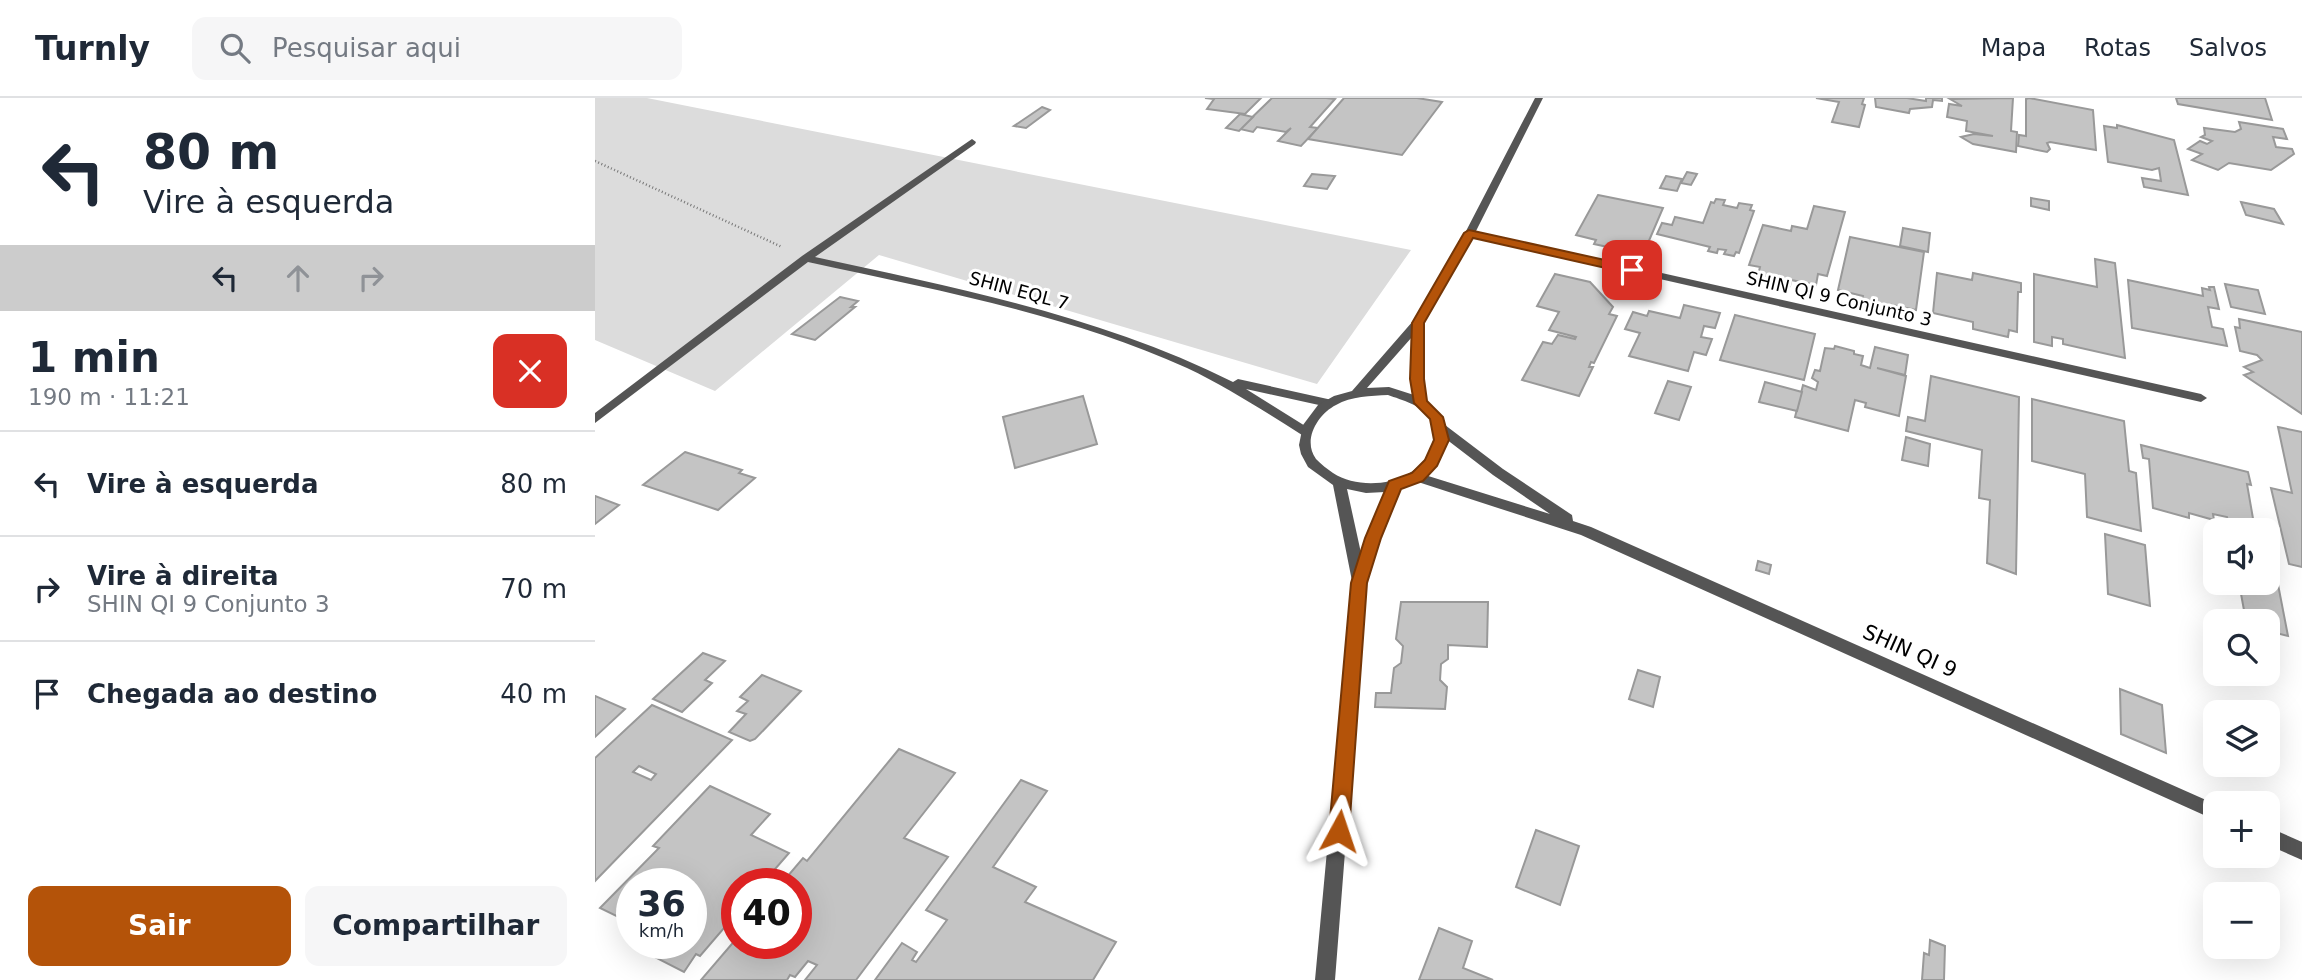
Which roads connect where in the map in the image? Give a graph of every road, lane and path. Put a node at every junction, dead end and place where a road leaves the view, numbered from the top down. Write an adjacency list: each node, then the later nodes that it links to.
1 (1539, 98): 4 (street)
2 (972, 142): 5 (street)
3 (595, 161): 5 (path)
4 (1469, 233): 6 (street); 9 (street, SHIN QI 9 Conjunto 3)
5 (806, 258): 7 (street, SHIN EQL 7); 12 (street)
6 (1418, 323): 8 (street); 11 (street)
7 (1217, 377): 10 (street, SHIN EQL 7); 14 (street, SHIN EQL 7)
8 (1357, 393): 10 (street); 11 (street)
9 (2200, 398)
10 (1328, 403): 14 (street)
11 (1421, 403): 13 (street)
12 (595, 419)
13 (1438, 426): 15 (street); 18 (street, SHIN QI 9)
14 (1306, 432): 16 (street)
15 (1417, 477): 17 (street); 18 (street, SHIN QI 9)
16 (1339, 482): 17 (street); 19 (street)
17 (1394, 485): 19 (street)
18 (1586, 531): 20 (street, SHIN QI 9)
19 (1359, 583): 23 (street)
20 (2203, 807)
21 (2280, 841): 22 (street)
22 (2302, 851)
23 (1325, 980)

